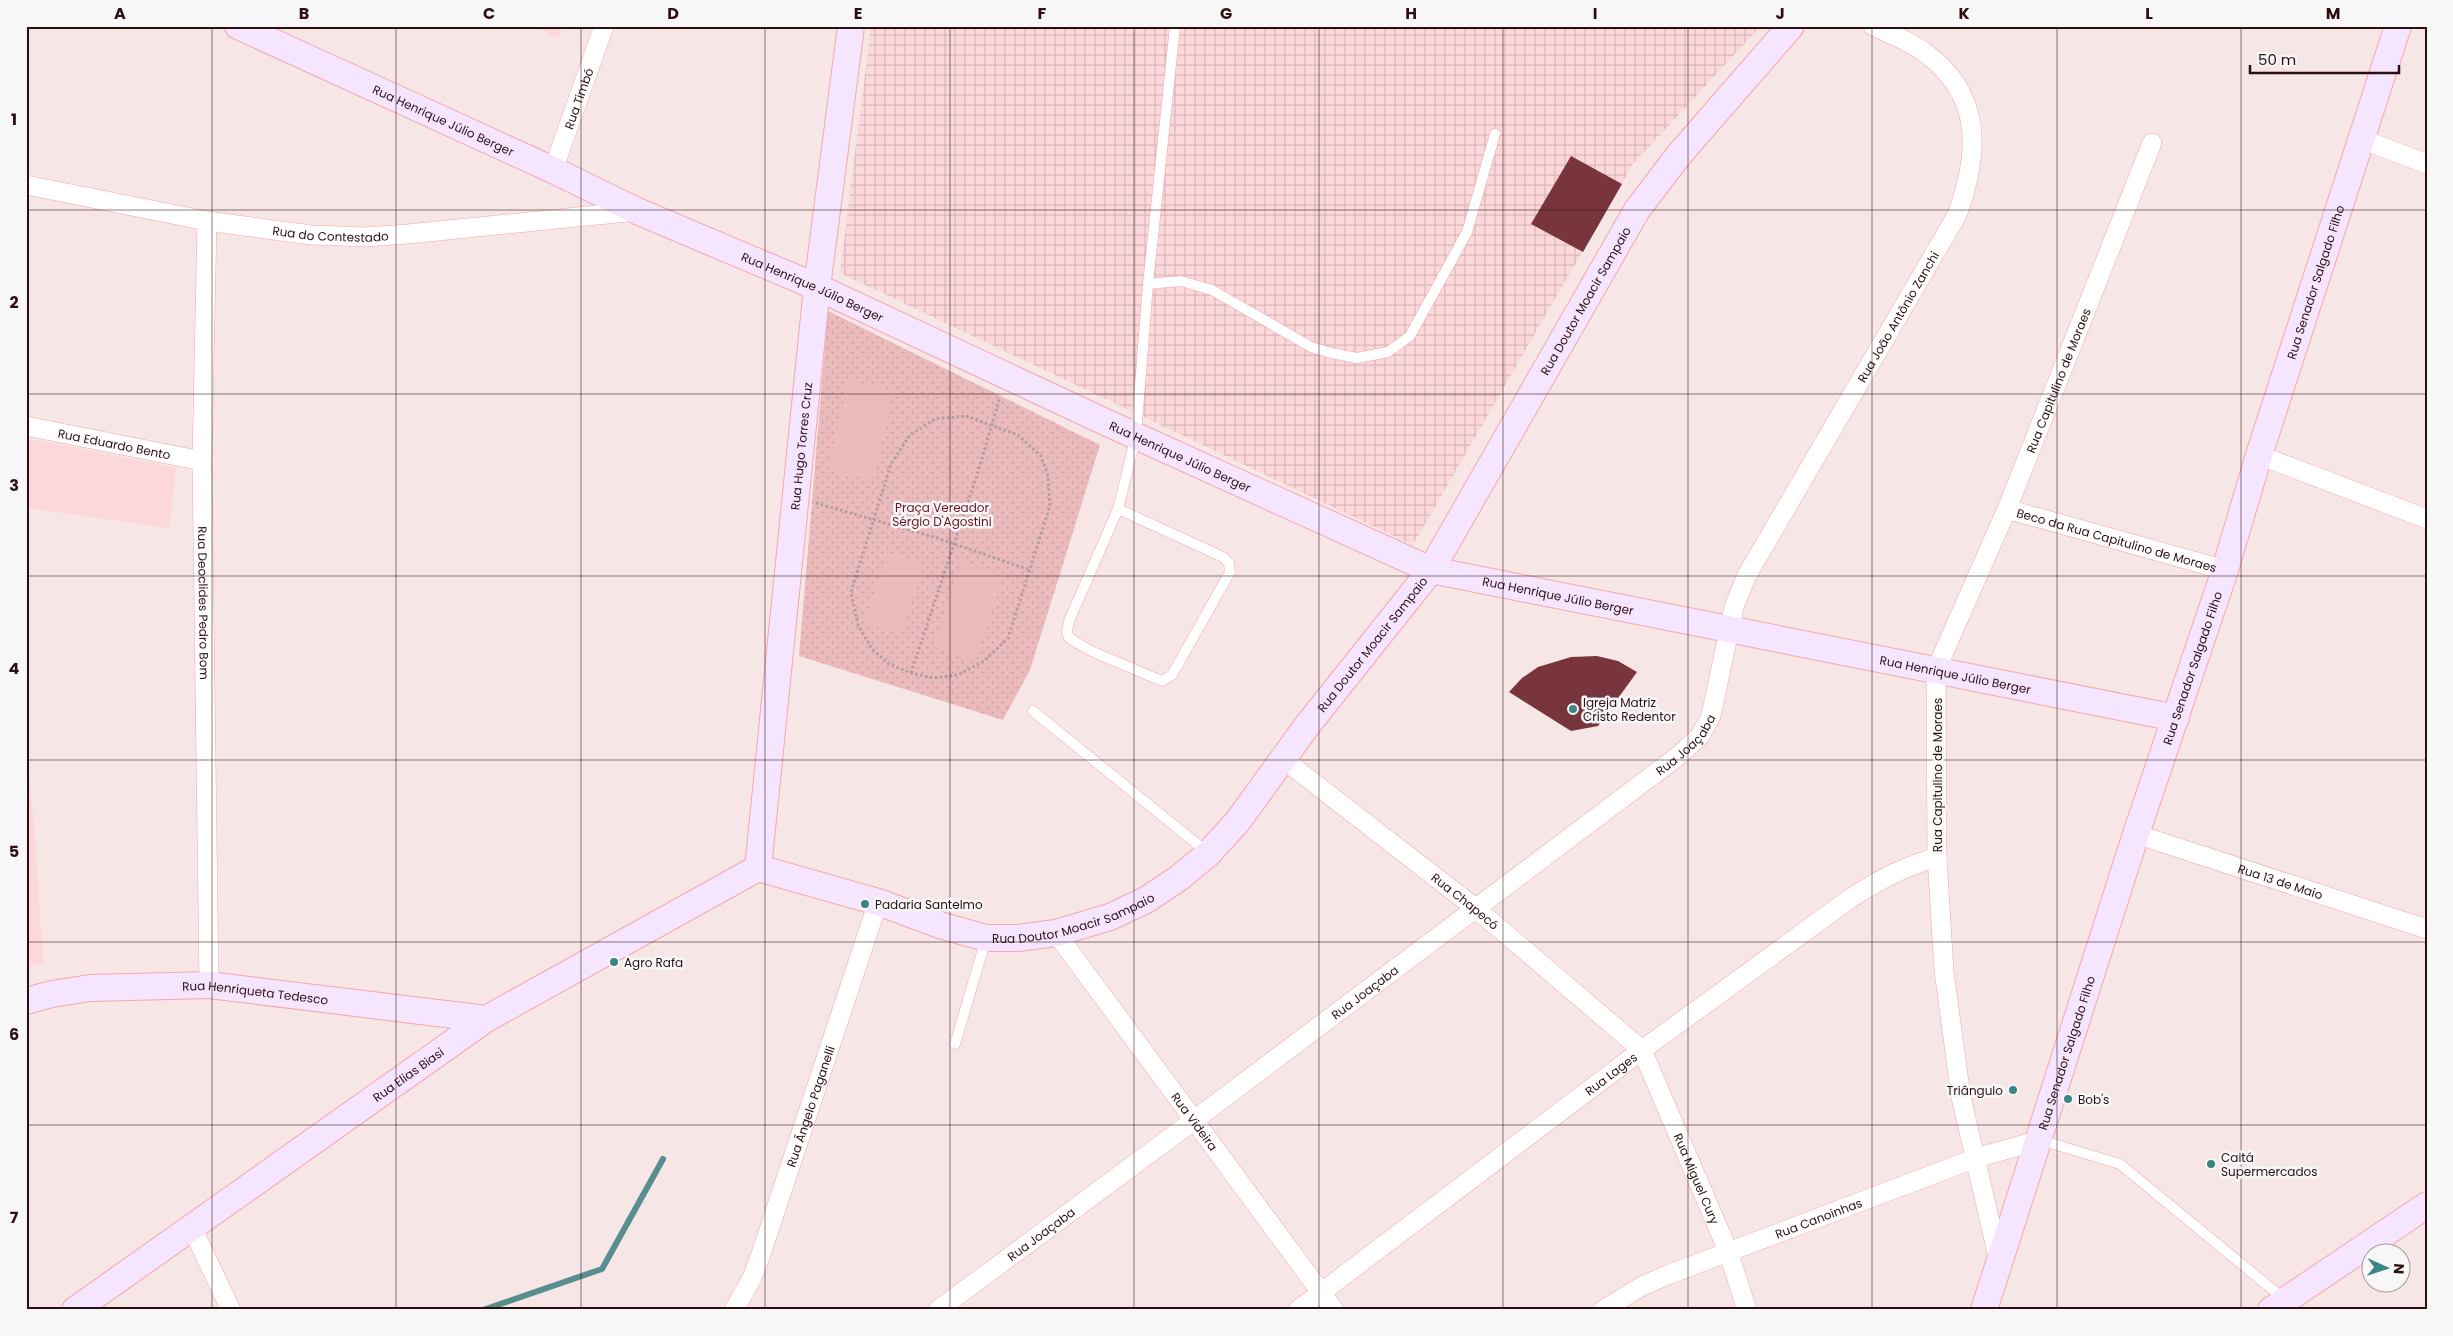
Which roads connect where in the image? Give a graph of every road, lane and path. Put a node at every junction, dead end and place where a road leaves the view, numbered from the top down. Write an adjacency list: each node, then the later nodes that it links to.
1 (238, 26): 12 (street, Rua Henrique Júlio Berger)
2 (604, 26): 12 (street, Rua Timbó)
3 (851, 26): 17 (street, Rua Hugo Torres Cruz)
4 (1175, 26): 16 (lane)
5 (1791, 26): 31 (street, Rua Doutor Moacir Sampaio)
6 (1873, 26): 33 (street, Rua João Antônio Zanchi)
7 (2398, 26): 9 (street, Rua Senador Salgado Filho)
8 (1495, 134): 16 (lane)
9 (2361, 139): 11 (street); 22 (street, Rua Senador Salgado Filho)
10 (2152, 143): 26 (street, Rua Capitulino de Moraes)
11 (2427, 164)
12 (553, 170): 14 (street, Rua Henrique Júlio Berger)
13 (26, 186): 15 (street, Rua do Contestado)
14 (637, 211): 15 (street, Rua do Contestado); 17 (street, Rua Henrique Júlio Berger)
15 (207, 221): 23 (street, Rua Deoclides Pedro Bom)
16 (1148, 284): 21 (lane)
17 (817, 287): 21 (street, Rua Henrique Júlio Berger); 24 (street, Rua Hugo Torres Cruz)
18 (1002, 389): 19 (path)
19 (992, 425): 28 (path); 29 (path); 30 (path)
20 (26, 426): 23 (street, Rua Eduardo Bento)
21 (1136, 436): 25 (lane); 31 (street, Rua Henrique Júlio Berger)
22 (2259, 455): 27 (street); 32 (street, Rua Senador Salgado Filho)
23 (202, 461): 48 (street, Rua Deoclides Pedro Bom)
24 (796, 497): 28 (path); 42 (street, Rua Hugo Torres Cruz)
25 (1118, 509): 25 (lane)
26 (2008, 509): 32 (street, Beco da Rua Capitulino de Moraes); 34 (street, Rua Capitulino de Moraes)
27 (2427, 518)
28 (873, 520): 29 (path); 35 (path)
29 (954, 544): 30 (path); 35 (path)
30 (1030, 570): 35 (path)
31 (1431, 570): 33 (street, Rua Henrique Júlio Berger); 38 (street, Rua Doutor Moacir Sampaio)
32 (2225, 570): 37 (street, Rua Senador Salgado Filho)
33 (1728, 629): 34 (street, Rua Henrique Júlio Berger); 44 (street, Rua Joaçaba)
34 (1936, 670): 37 (street, Rua Henrique Júlio Berger); 41 (street, Rua Capitulino de Moraes)
35 (911, 673)
36 (1033, 711): 40 (lane)
37 (2176, 718): 39 (street, Rua Senador Salgado Filho)
38 (1283, 759): 40 (street, Rua Doutor Moacir Sampaio); 44 (street, Rua Chapecó)
39 (2136, 834): 45 (street, Rua 13 de Maio); 54 (street, Rua Senador Salgado Filho)
40 (1208, 854): 46 (street, Rua Doutor Moacir Sampaio)
41 (1937, 857): 52 (street, Rua Lages); 55 (street, Rua Capitulino de Moraes)
42 (758, 868): 43 (street, Rua Doutor Moacir Sampaio); 50 (street, Rua Elias Biasi)
43 (878, 902): 47 (street, Rua Doutor Moacir Sampaio); 64 (street, Rua Ângelo Paganelli)
44 (1474, 908): 52 (street, Rua Chapecó); 53 (street, Rua Joaçaba)
45 (2427, 929)
46 (1056, 933): 47 (street, Rua Doutor Moacir Sampaio); 53 (street, Rua Videira)
47 (986, 938): 51 (lane)
48 (209, 985): 49 (street, Rua Henriqueta Tedesco); 50 (street, Rua Henriqueta Tedesco)
49 (26, 1001)
50 (486, 1019): 57 (street, Rua Elias Biasi)
51 (955, 1044)
52 (1642, 1050): 58 (street, Rua Miguel Cury); 60 (street, Rua Lages)
53 (1194, 1121): 60 (street, Rua Videira); 65 (street, Rua Joaçaba)
54 (2040, 1140): 55 (street, Rua Canoinhas); 59 (street, Rua Senador Salgado Filho); 61 (lane)
55 (1976, 1158): 58 (street, Rua Canoinhas); 59 (street, Rua Capitulino de Moraes)
56 (2427, 1205): 61 (street)
57 (192, 1228): 62 (street, Rua Elias Biasi); 63 (street)
58 (1728, 1251): 68 (street, Rua Canoinhas); 69 (street, Rua Miguel Cury)
59 (1999, 1264): 70 (street, Rua Senador Salgado Filho)
60 (1321, 1292): 66 (street, Rua Lages); 67 (street, Rua Videira)
61 (2278, 1305)
62 (75, 1310)
63 (231, 1310)
64 (734, 1310)
65 (938, 1310)
66 (1298, 1310)
67 (1334, 1310)
68 (1603, 1310)
69 (1747, 1310)
70 (1984, 1310)

